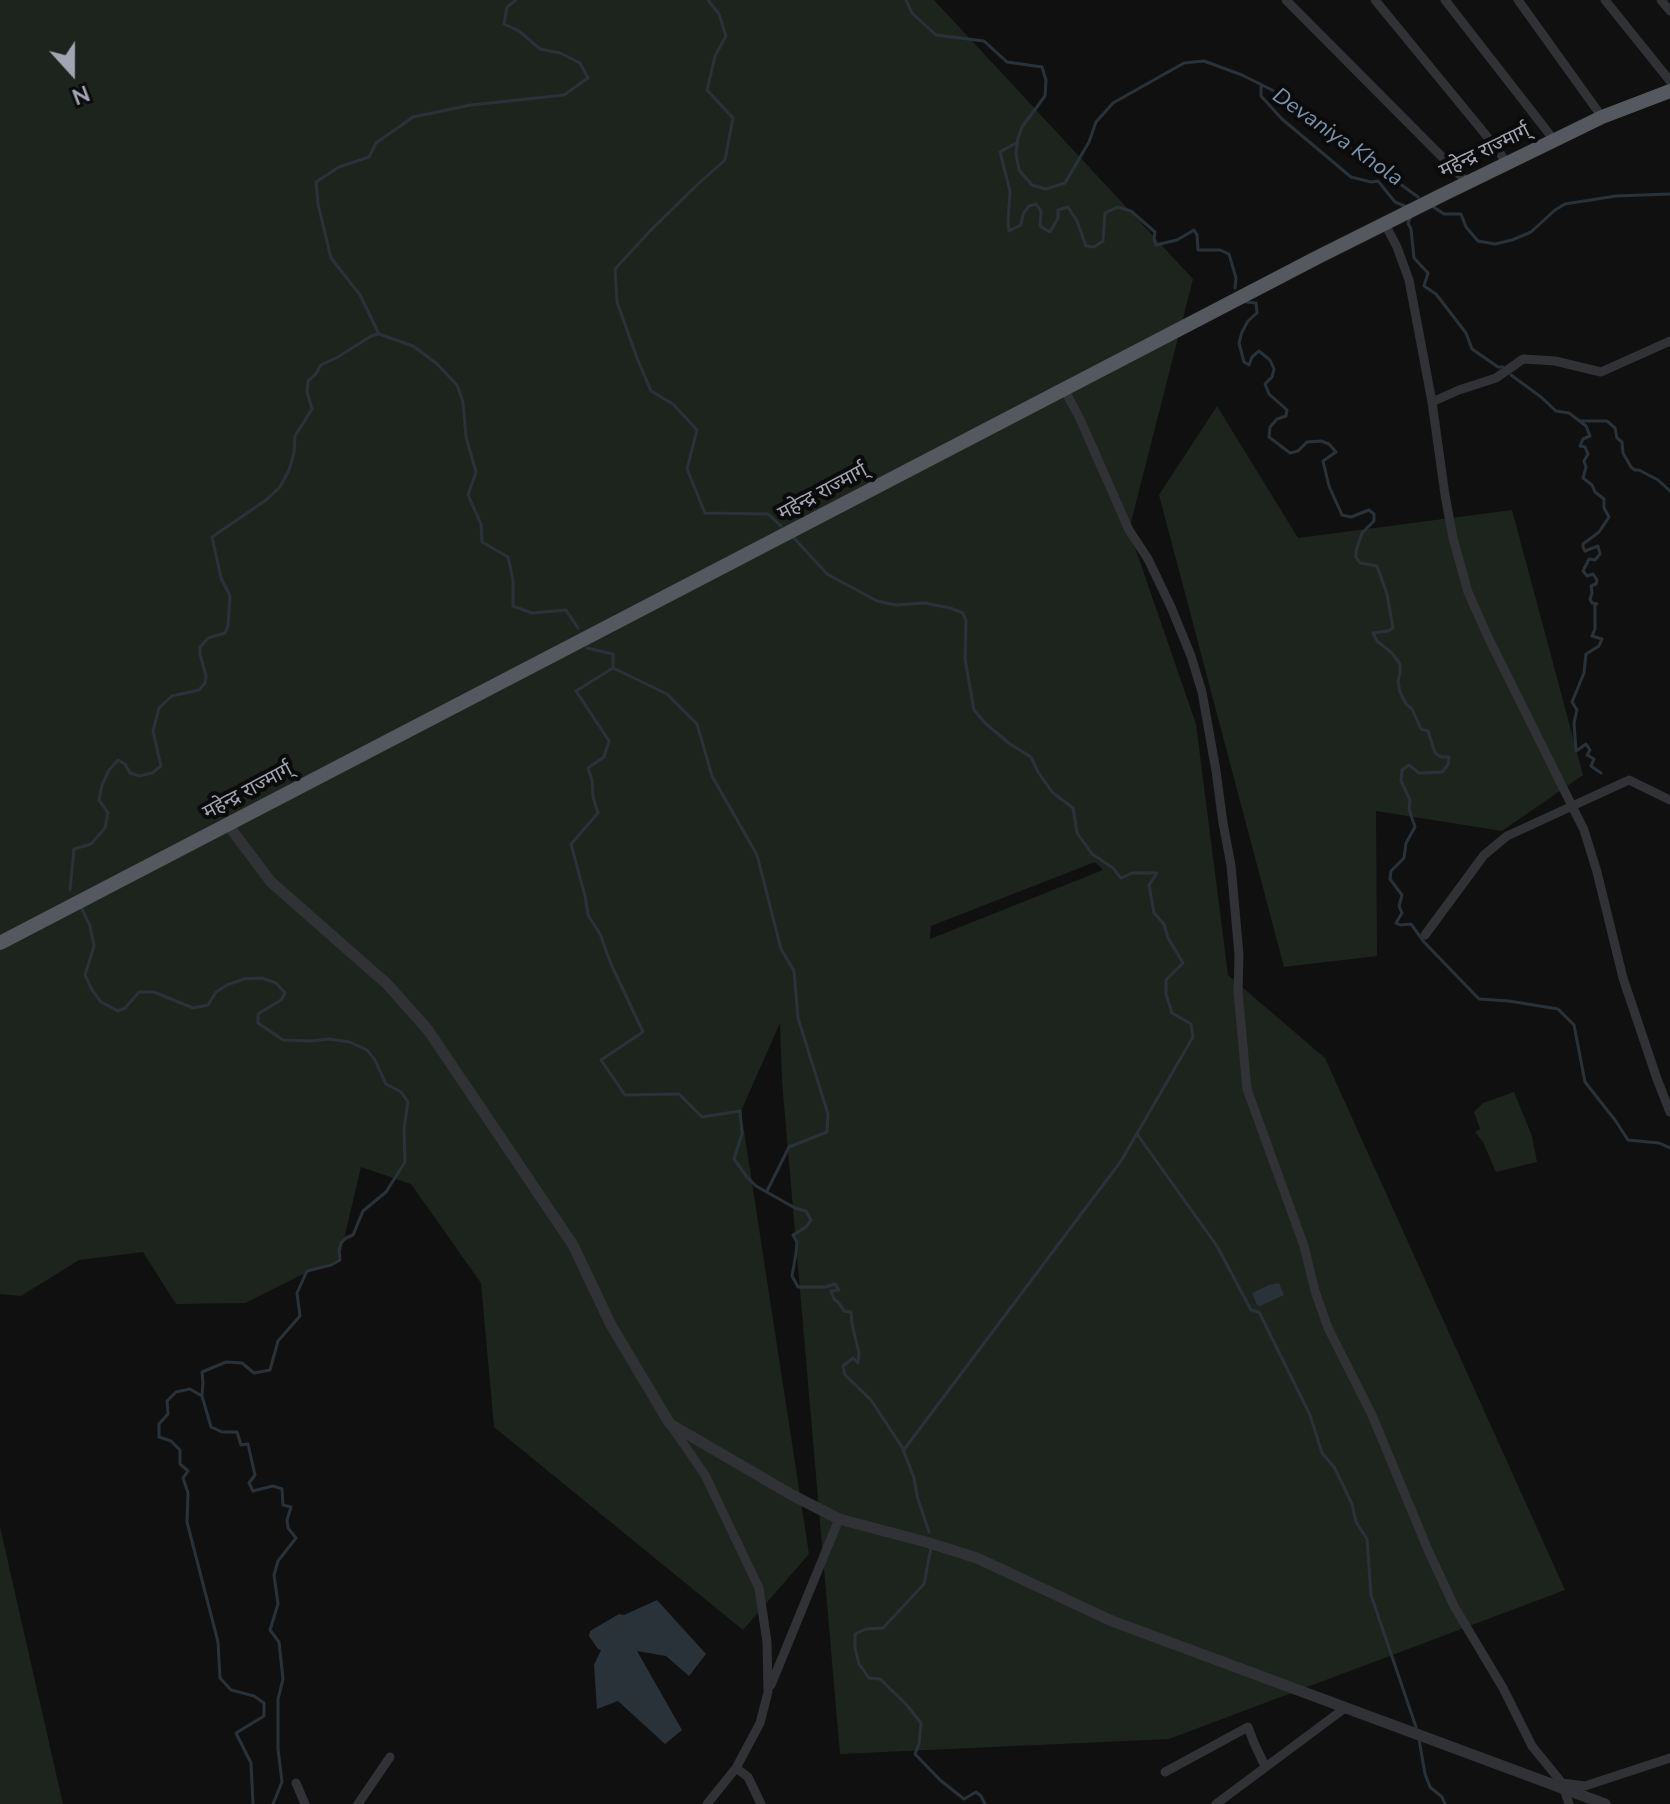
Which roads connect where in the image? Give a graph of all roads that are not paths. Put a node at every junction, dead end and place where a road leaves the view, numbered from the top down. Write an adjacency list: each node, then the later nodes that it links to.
1 (1286, 0): 13 (street)
2 (1375, 0): 12 (street)
3 (1445, 0): 11 (street)
4 (1518, 0): 10 (street)
5 (1605, 0): 8 (street)
6 (1661, 0): 7 (street)
7 (1670, 11)
8 (1670, 81)
9 (1670, 91): 10 (highway, महेन्द्र राज्मार्ग्)
10 (1602, 117): 11 (highway, महेन्द्र राज्मार्ग्)
11 (1554, 140): 12 (highway, महेन्द्र राज्मार्ग्)
12 (1506, 163): 13 (highway, महेन्द्र राज्मार्ग्)
13 (1467, 182): 14 (highway, महेन्द्र राज्मार्ग्)
14 (1385, 224): 16 (highway, महेन्द्र राज्मार्ग्); 17 (street)
15 (1670, 341): 17 (street)
16 (1064, 389): 20 (highway, महेन्द्र राज्मार्ग्); 34 (street)
17 (1432, 402): 19 (street)
18 (1670, 800): 19 (street)
19 (1573, 805): 21 (street); 23 (street)
20 (228, 825): 22 (highway, महेन्द्र राज्मार्ग्); 24 (street)
21 (1425, 935)
22 (0, 943)
23 (1670, 1112)
24 (670, 1424): 25 (street); 26 (street)
25 (839, 1519): 26 (street); 27 (street)
26 (768, 1692): 31 (street)
27 (1345, 1708): 30 (street); 34 (street)
28 (390, 1757): 36 (street)
29 (1670, 1758): 34 (street)
30 (1265, 1766): 32 (street); 39 (street)
31 (736, 1768): 37 (street); 38 (street)
32 (1165, 1772)
33 (296, 1783): 35 (street)
34 (1563, 1786): 40 (street); 41 (street)
35 (305, 1804)
36 (358, 1804)
37 (707, 1804)
38 (761, 1804)
39 (1216, 1804)
40 (1569, 1804)
41 (1605, 1804)

